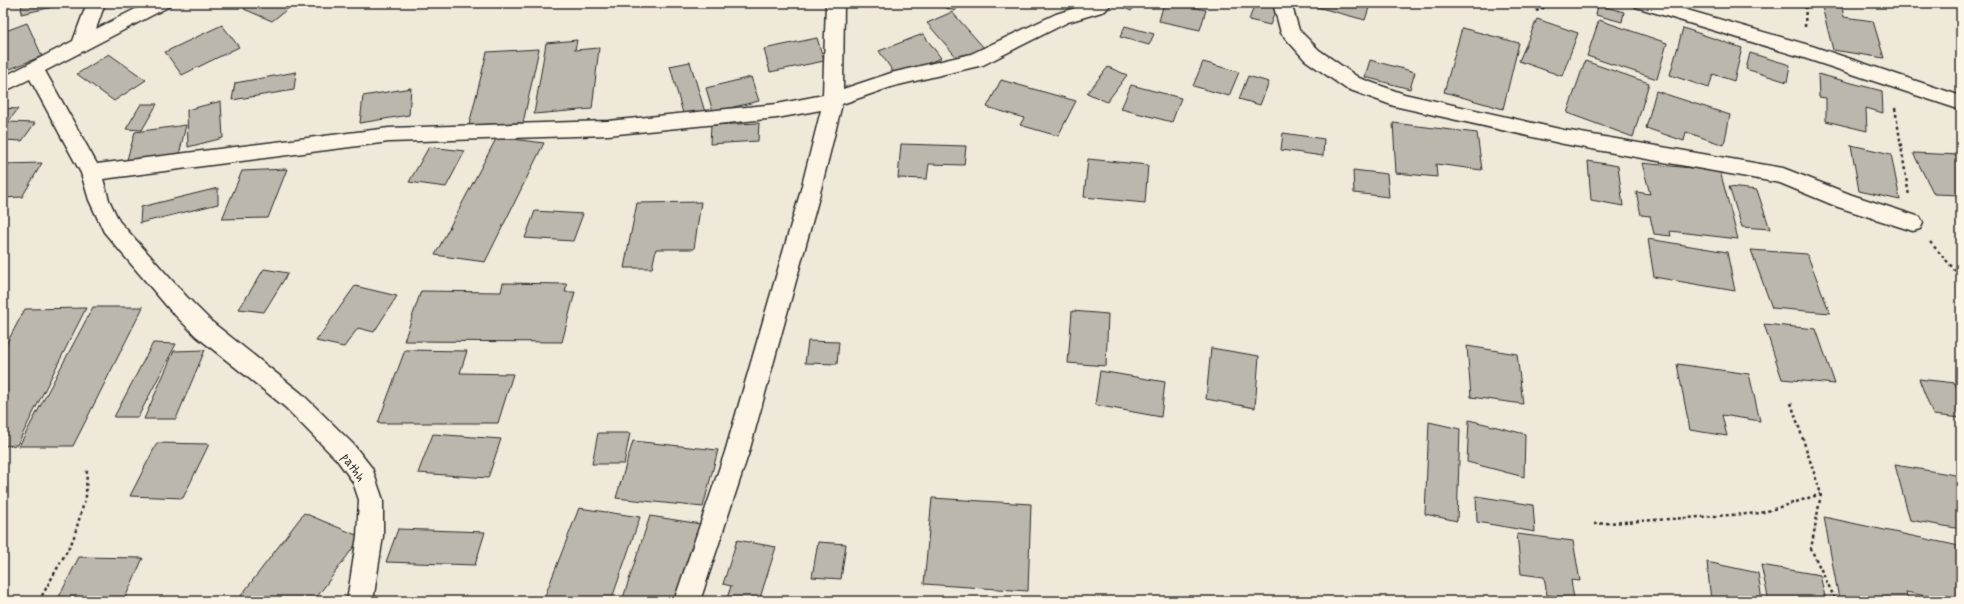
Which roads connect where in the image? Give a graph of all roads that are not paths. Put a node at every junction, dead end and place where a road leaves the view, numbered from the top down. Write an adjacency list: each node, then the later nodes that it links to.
1 (96, 3): 7 (street)
2 (162, 3): 7 (street)
3 (836, 3): 10 (street)
4 (1103, 3): 10 (street)
5 (1282, 3): 13 (street)
6 (1642, 3): 11 (street)
7 (81, 44): 8 (street)
8 (35, 70): 9 (street); 12 (street, pathh)
9 (3, 85)
10 (833, 100): 12 (street); 15 (street)
11 (1961, 103)
12 (91, 172): 14 (street, pathh)
13 (1913, 223)
14 (360, 601)
15 (687, 601)

